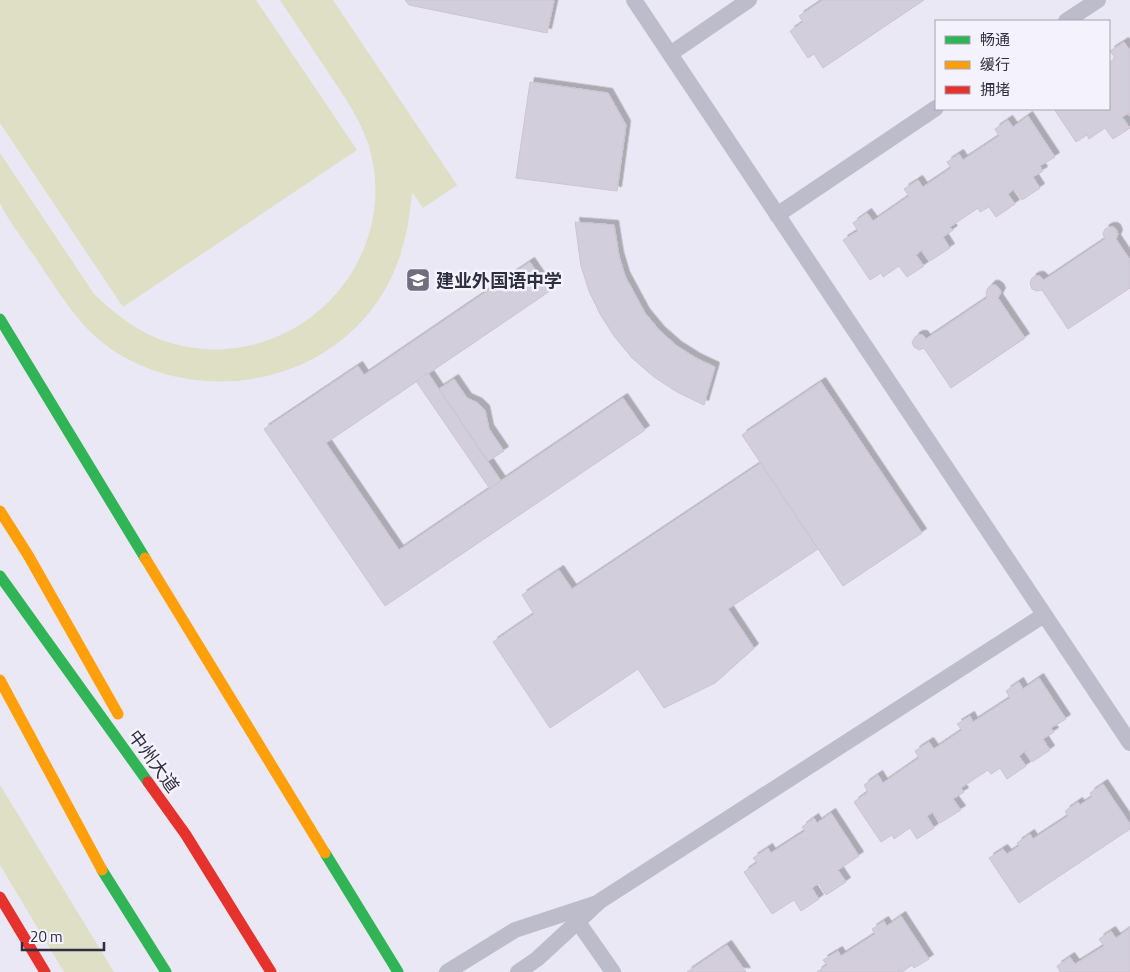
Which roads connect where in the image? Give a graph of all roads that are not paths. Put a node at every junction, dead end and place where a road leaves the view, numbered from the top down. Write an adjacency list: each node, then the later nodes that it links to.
1 (634, 0): 5 (lane)
2 (749, 0): 5 (lane)
3 (1098, 0): 4 (lane)
4 (1068, 20)
5 (670, 54): 7 (lane)
6 (935, 109): 7 (lane)
7 (777, 215): 11 (lane)
8 (0, 319): 25 (main road)
9 (0, 510): 13 (main road)
10 (0, 576): 17 (main road, 中州大道)
11 (1044, 615): 15 (lane); 20 (lane)
12 (0, 680): 18 (main road)
13 (124, 725)
14 (134, 742): 17 (main road)
15 (1130, 744)
16 (26, 754): 18 (main road)
17 (186, 835): 24 (main road, 中州大道)
18 (101, 868): 23 (main road)
19 (0, 896): 22 (main road)
20 (600, 901): 21 (lane); 26 (lane)
21 (578, 922): 27 (lane); 28 (lane)
22 (45, 972)
23 (166, 972)
24 (271, 972)
25 (398, 972)
26 (447, 972)
27 (518, 972)
28 (613, 972)

